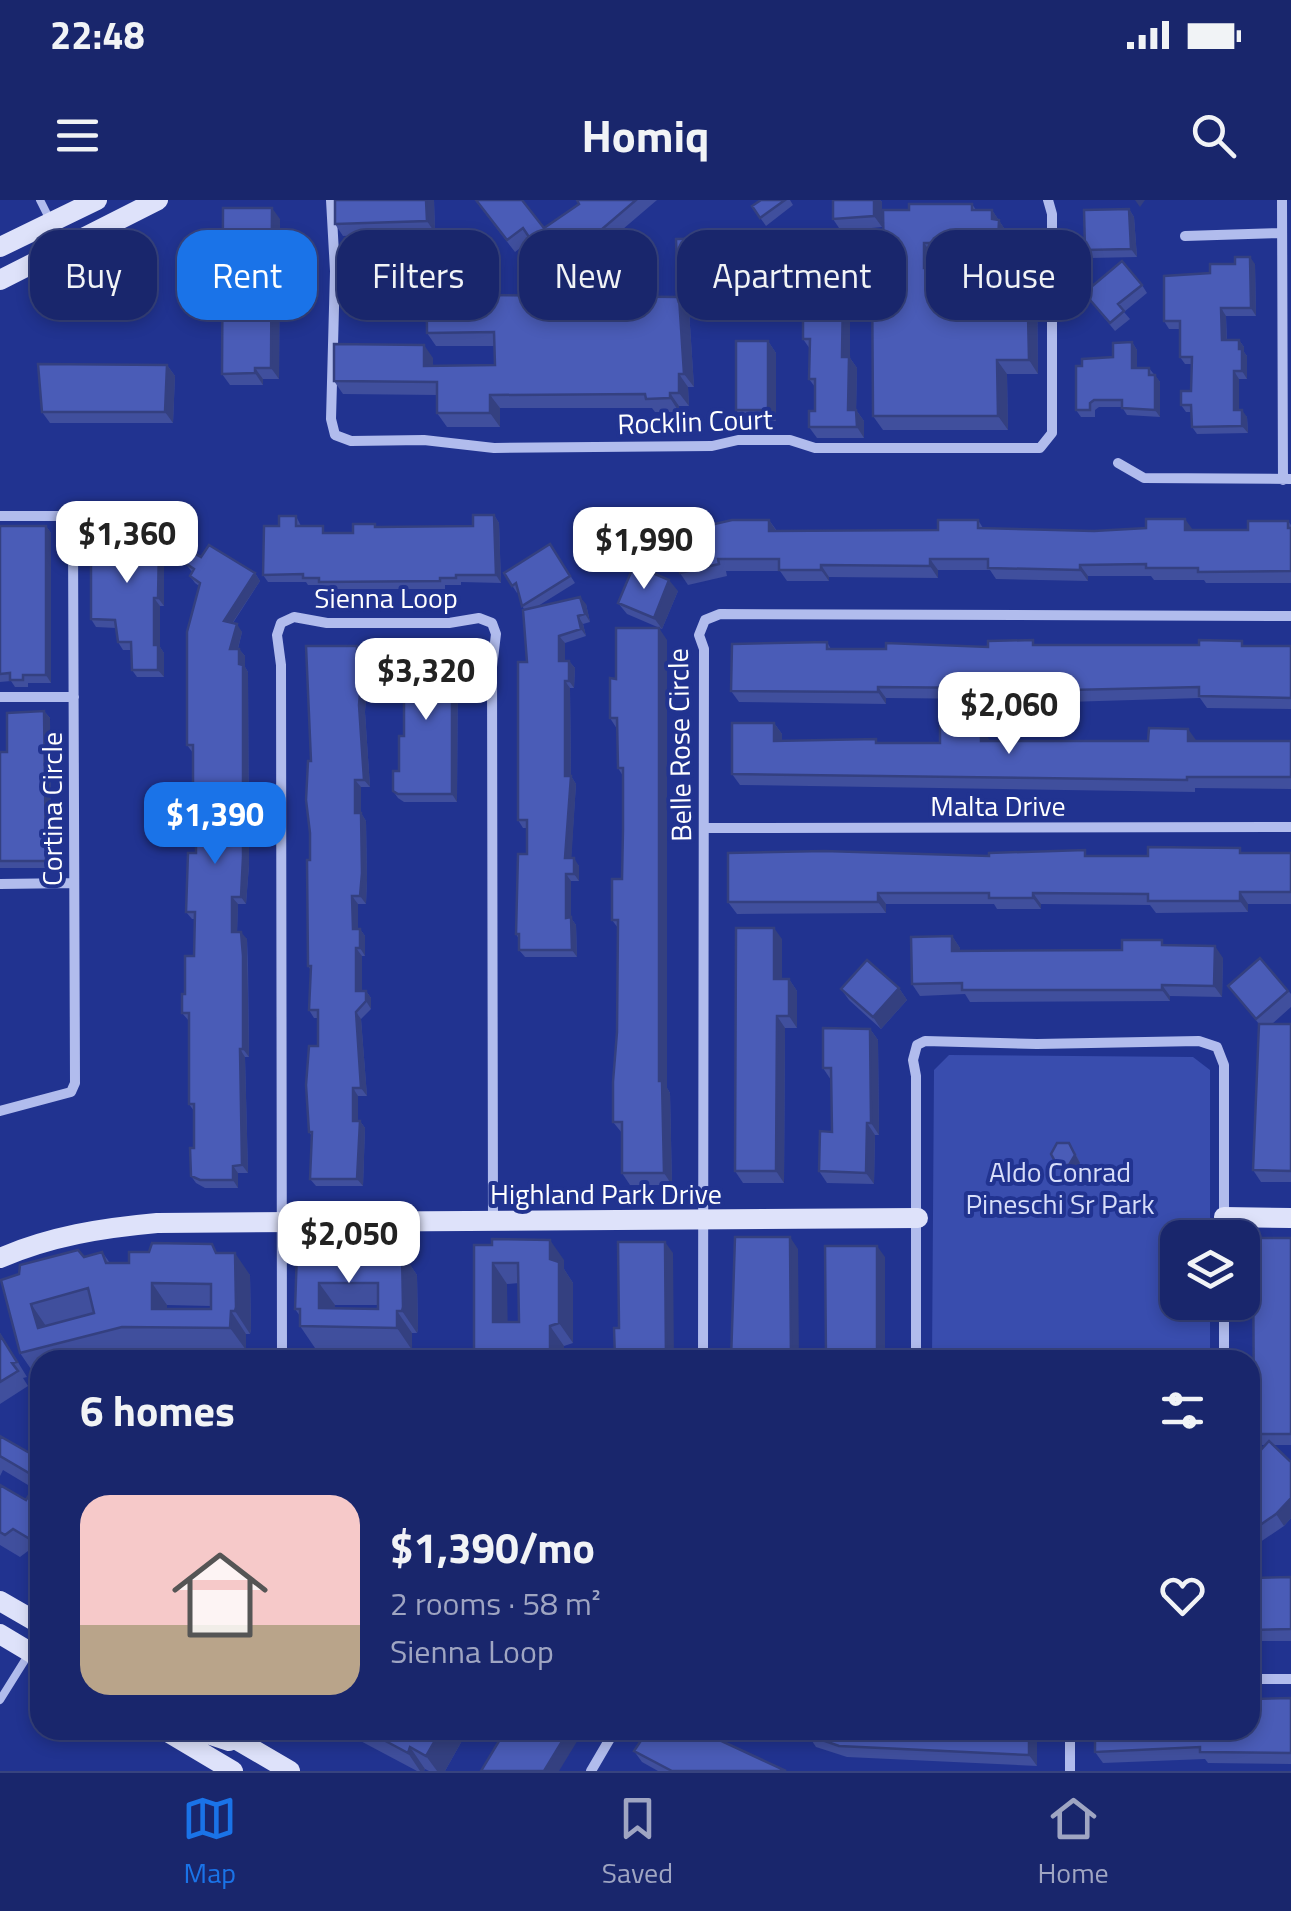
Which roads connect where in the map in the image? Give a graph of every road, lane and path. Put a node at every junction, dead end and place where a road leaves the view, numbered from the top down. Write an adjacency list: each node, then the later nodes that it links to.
1 (40, 200): 7 (lane)
2 (97, 200): 7 (street)
3 (158, 200): 9 (street)
4 (331, 200): 5 (street, Rocklin Court)
5 (1048, 200)
6 (1282, 200): 10 (street)
7 (51, 224): 8 (lane); 12 (street)
8 (54, 230)
9 (102, 230)
10 (1282, 233): 11 (street); 16 (street)
11 (1185, 236)
12 (0, 247)
13 (30, 266): 14 (street)
14 (0, 280)
15 (1118, 463): 16 (street)
16 (1287, 480)
17 (0, 516): 20 (street, Cortina Circle)
18 (1291, 616): 22 (street, Belle Rose Circle)
19 (0, 697): 20 (street)
20 (74, 697): 23 (street, Cortina Circle)
21 (1291, 827): 22 (street, Malta Drive)
22 (704, 828): 28 (street, Belle Rose Circle)
23 (74, 883): 24 (street); 25 (street, Cortina Circle)
24 (0, 884)
25 (0, 1112)
26 (918, 1218): 28 (street, Highland Park Drive); 29 (street); 37 (street)
27 (1291, 1218): 32 (street)
28 (704, 1219): 31 (street, Highland Park Drive); 36 (street, Belle Rose Circle)
29 (1224, 1220)
30 (280, 1221): 31 (street, Highland Park Drive); 31 (street, Sienna Loop); 33 (street, Highland Park Drive); 35 (street, Sienna Loop)
31 (493, 1221)
32 (1260, 1222)
33 (0, 1258)
34 (1224, 1320): 38 (street)
35 (282, 1350)
36 (702, 1350)
37 (916, 1350)
38 (1224, 1350)
39 (0, 1601): 40 (street)
40 (30, 1618)
41 (0, 1634): 42 (street)
42 (30, 1651)
43 (30, 1664): 46 (lane)
44 (1260, 1679): 45 (street)
45 (1291, 1679)
46 (0, 1700)
47 (181, 1740): 53 (street)
48 (225, 1740): 52 (street)
49 (237, 1740): 52 (street)
50 (609, 1740): 55 (street)
51 (1070, 1740): 56 (street)
52 (254, 1750): 54 (street)
53 (233, 1771)
54 (290, 1771)
55 (591, 1771)
56 (1070, 1771)

